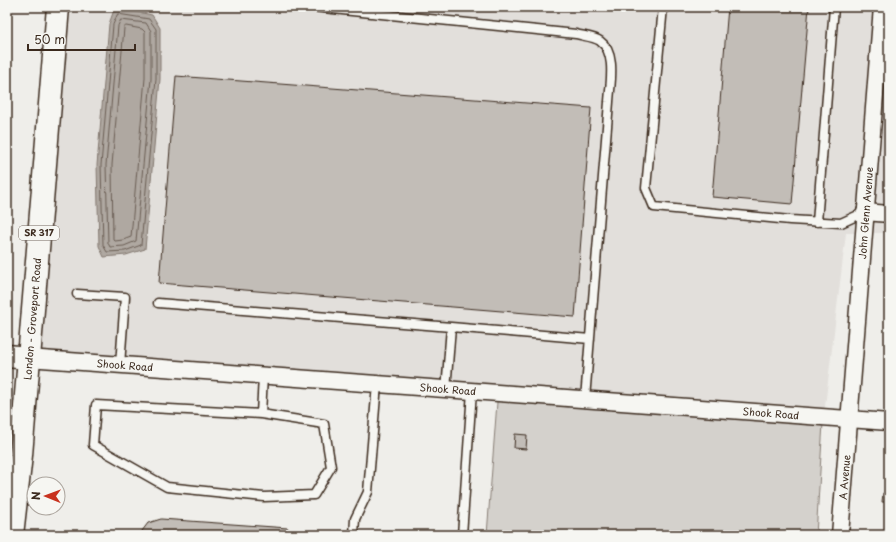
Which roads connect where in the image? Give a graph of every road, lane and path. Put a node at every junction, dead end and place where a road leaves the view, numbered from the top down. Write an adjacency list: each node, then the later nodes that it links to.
1 (58, 7): 13 (main road, London - Groveport Road / SR 317)
2 (313, 7): 12 (lane)
3 (663, 7): 8 (lane)
4 (834, 7): 8 (lane)
5 (882, 7): 6 (street, John Glenn Avenue)
6 (865, 212): 7 (street); 8 (lane); 21 (street, John Glenn Avenue)
7 (889, 214)
8 (817, 222)
9 (77, 294): 14 (lane)
10 (158, 303): 11 (lane)
11 (451, 327): 12 (lane); 17 (lane)
12 (590, 339): 19 (lane)
13 (18, 357): 14 (street, Shook Road); 23 (main road, London - Groveport Road / SR 317)
14 (120, 365): 15 (street, Shook Road)
15 (263, 376): 16 (street, Shook Road); 20 (lane)
16 (377, 384): 17 (street, Shook Road); 24 (lane)
17 (446, 390): 18 (street, Shook Road)
18 (472, 391): 19 (street, Shook Road); 25 (lane)
19 (585, 399): 21 (street, Shook Road)
20 (261, 414): 20 (lane)
21 (848, 419): 22 (street, Shook Road); 26 (street, A Avenue)
22 (889, 422)
23 (12, 535)
24 (354, 535)
25 (462, 535)
26 (840, 535)

